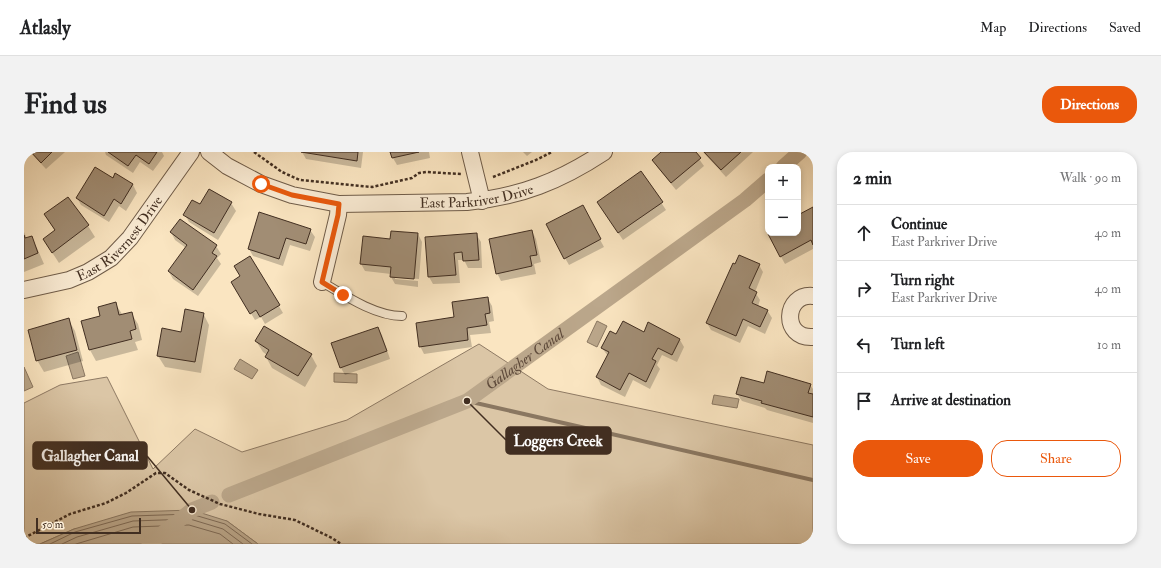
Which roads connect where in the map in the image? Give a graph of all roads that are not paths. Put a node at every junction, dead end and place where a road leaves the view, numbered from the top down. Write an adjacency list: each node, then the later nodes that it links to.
1 (191, 152): 8 (street, East Rivernest Drive)
2 (209, 152): 6 (street, East Parkriver Drive)
3 (470, 152): 5 (street)
4 (604, 152): 5 (street, East Parkriver Drive)
5 (482, 201): 6 (street, East Parkriver Drive)
6 (339, 204): 7 (street)
7 (322, 282): 10 (lane)
8 (24, 290)
9 (813, 296): 11 (street)
10 (402, 316)
11 (813, 337)

